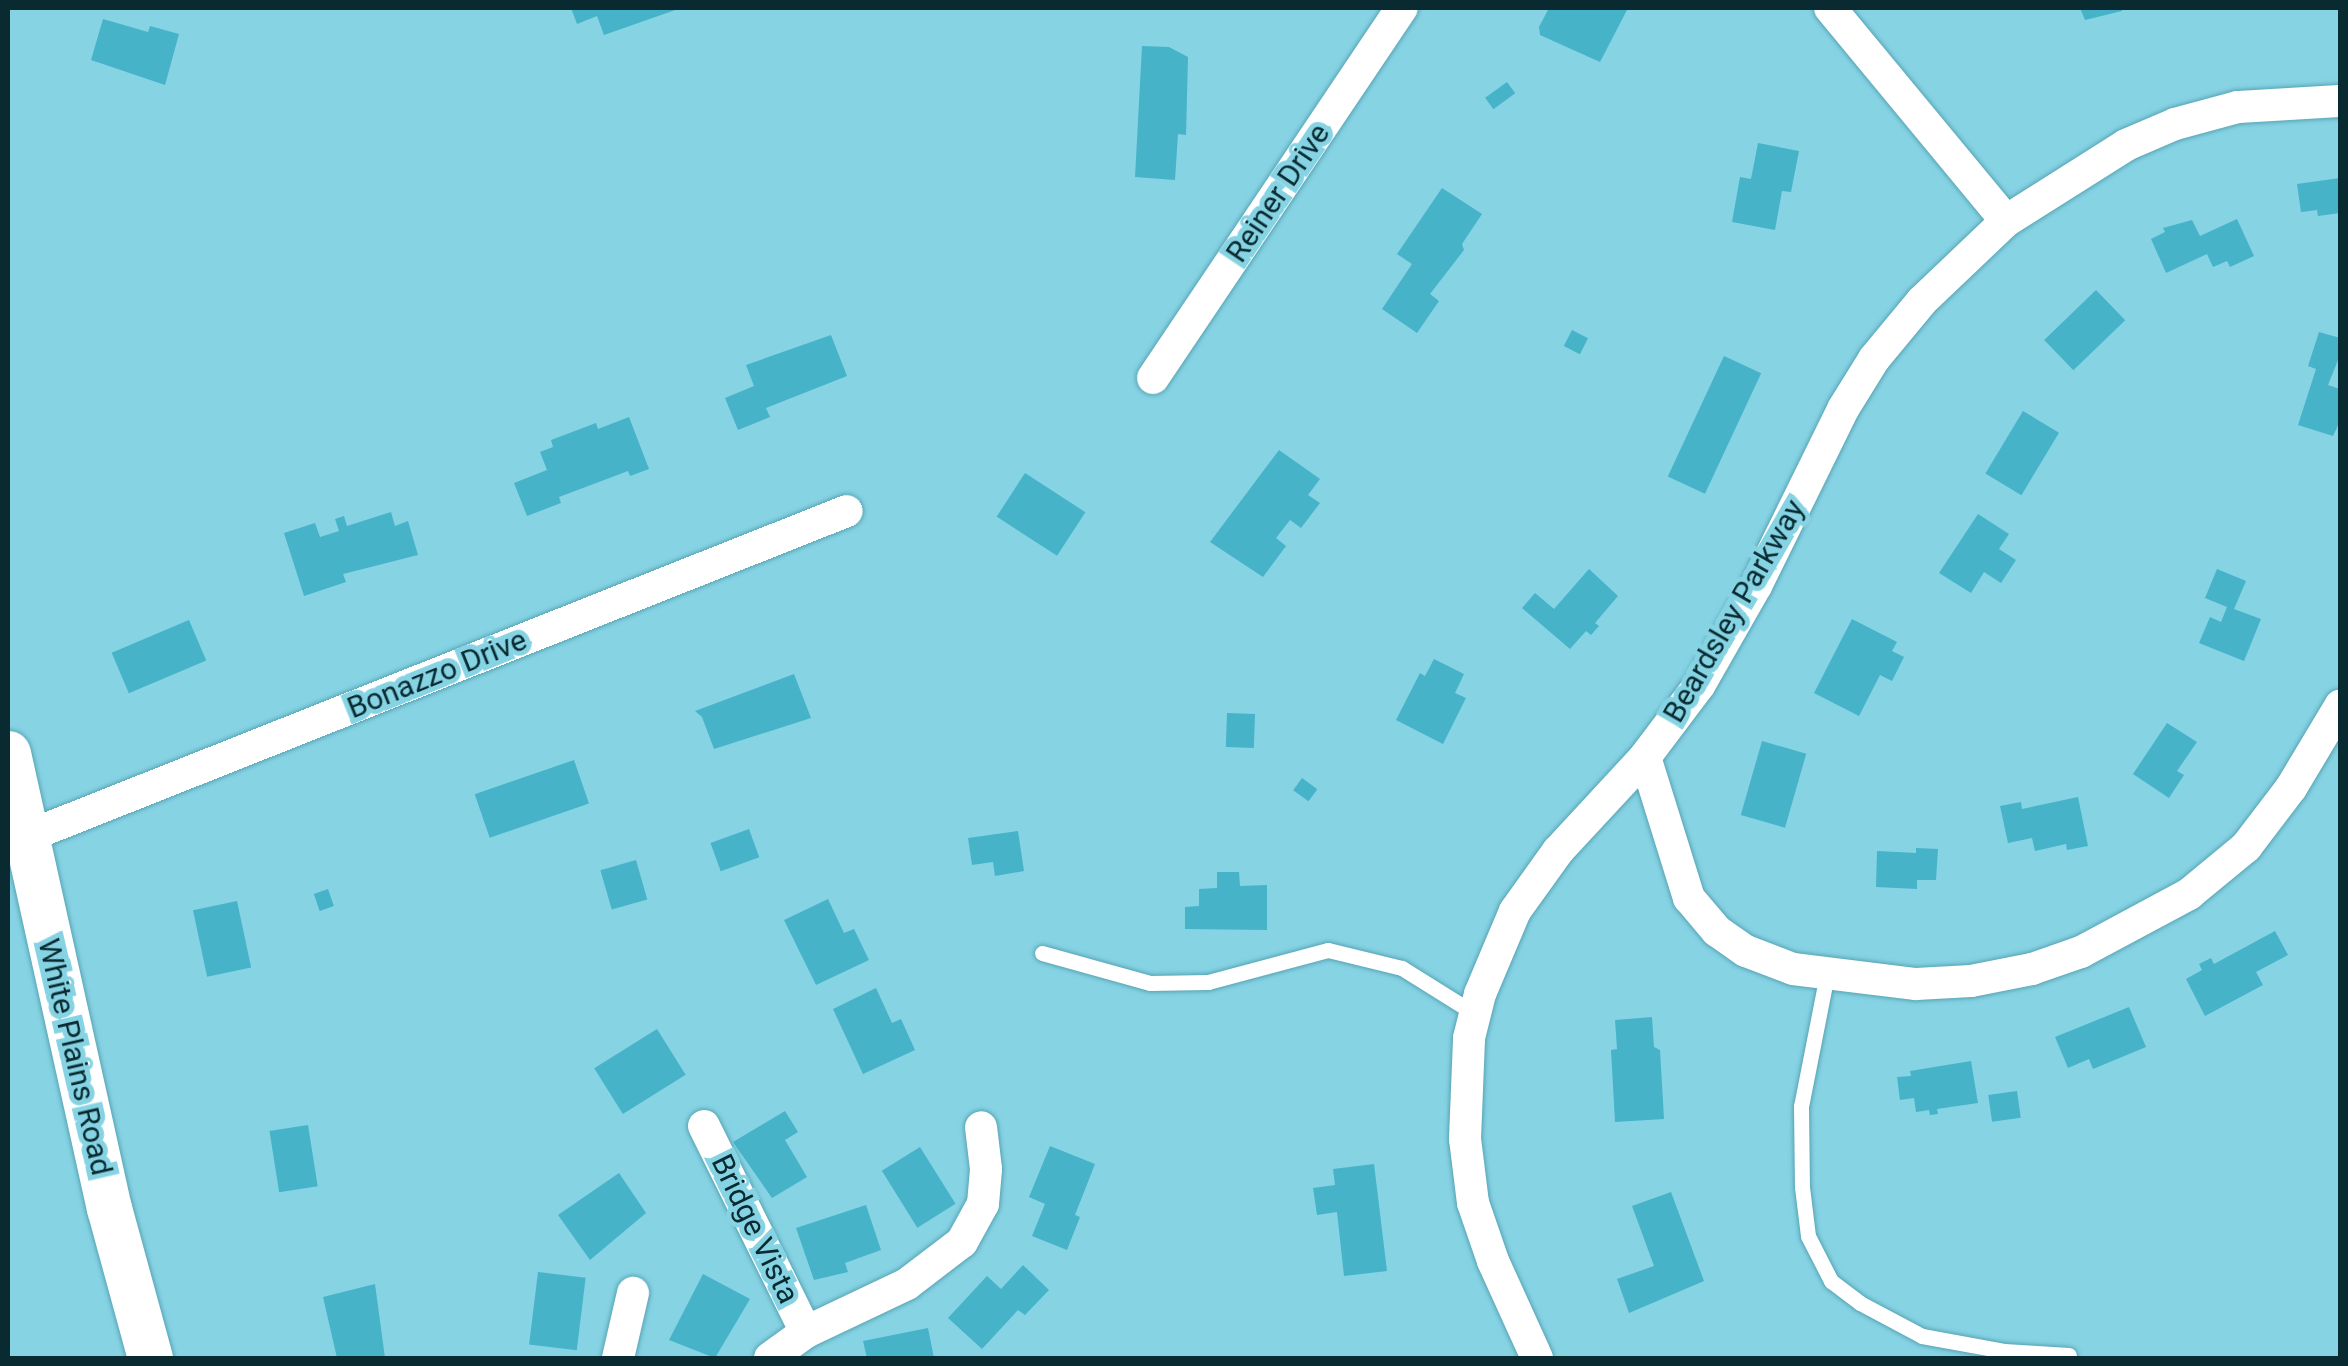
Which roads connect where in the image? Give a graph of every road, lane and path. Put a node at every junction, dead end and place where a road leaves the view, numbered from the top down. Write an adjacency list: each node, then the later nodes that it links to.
1 (1402, 8): 5 (street, Reiner Drive)
2 (1830, 8): 4 (street)
3 (2340, 101): 4 (street, Beardsley Parkway)
4 (2006, 222): 9 (street, Beardsley Parkway)
5 (1153, 378)
6 (847, 511): 10 (street, Bonazzo Drive)
7 (2340, 706): 12 (street)
8 (8, 753): 10 (main road, White Plains Road)
9 (1645, 757): 12 (street); 13 (street, Beardsley Parkway)
10 (26, 837): 19 (main road, White Plains Road)
11 (1042, 953): 13 (lane)
12 (1826, 974): 18 (lane)
13 (1475, 1014): 22 (street, Beardsley Parkway)
14 (704, 1126): 17 (street, Bridge Vista)
15 (981, 1127): 17 (street)
16 (633, 1293): 20 (street)
17 (806, 1332): 21 (street)
18 (2069, 1355)
19 (150, 1358)
20 (618, 1358)
21 (770, 1358)
22 (1537, 1358)

